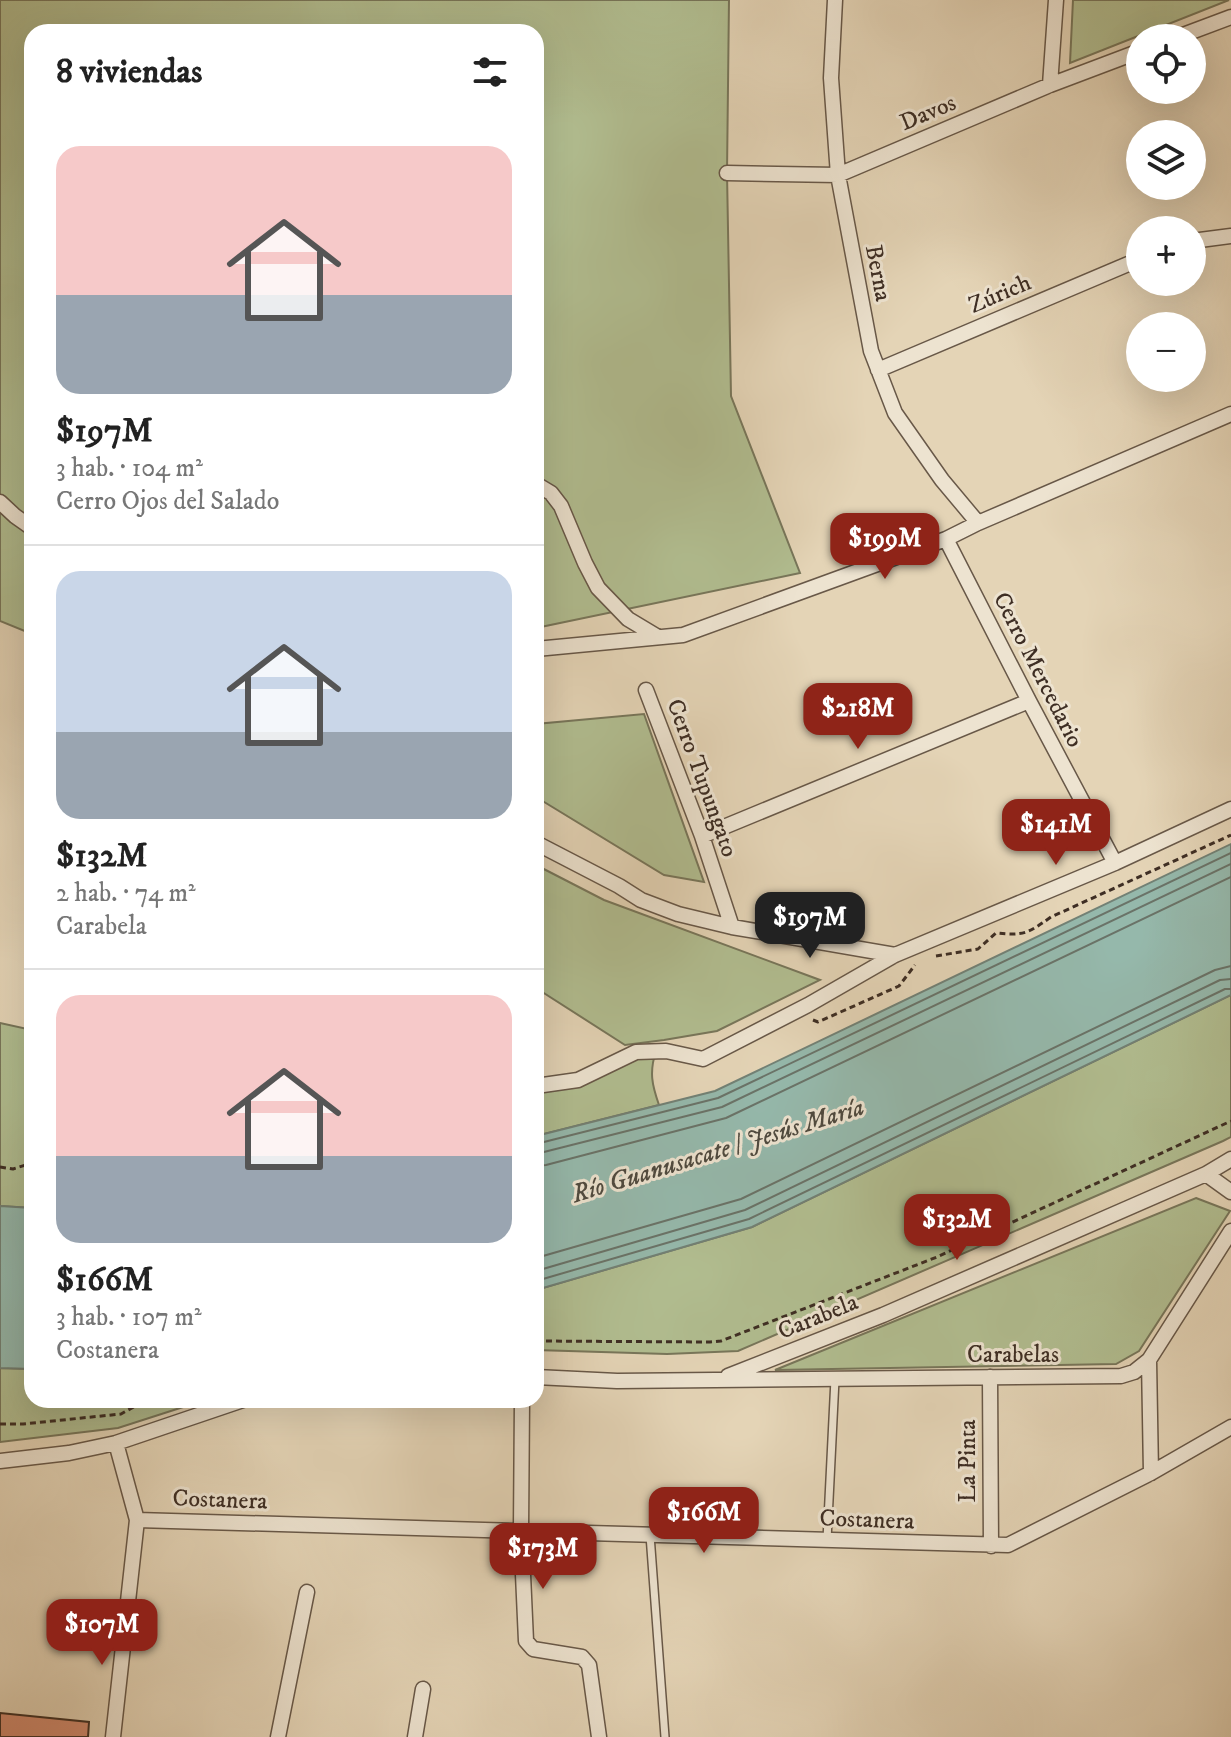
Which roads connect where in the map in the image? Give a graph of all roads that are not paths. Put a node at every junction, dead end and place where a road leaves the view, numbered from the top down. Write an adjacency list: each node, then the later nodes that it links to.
1 (835, 0): 8 (street, Berna)
2 (1056, 0): 6 (street)
3 (1231, 17): 4 (street)
4 (1206, 26)
5 (1126, 56): 6 (street, Davos)
6 (1050, 85): 8 (street, Davos)
7 (727, 173): 8 (street, Davos)
8 (838, 175): 12 (street, Berna)
9 (1231, 236): 10 (street)
10 (1206, 239)
11 (1126, 265): 12 (street, Zúrich)
12 (878, 370): 17 (street, Berna)
13 (1231, 414): 17 (street)
14 (544, 489): 19 (street)
15 (0, 502): 16 (street)
16 (24, 522)
17 (978, 523): 18 (street)
18 (946, 539): 19 (street); 22 (street, Cerro Mercedario)
19 (659, 637): 20 (street)
20 (544, 648)
21 (646, 690): 24 (street, Cerro Tupungato)
22 (1029, 701): 24 (street); 26 (street, Cerro Mercedario)
23 (1231, 809): 26 (street)
24 (702, 836): 27 (street, Cerro Tupungato)
25 (544, 847): 27 (street)
26 (1115, 863): 28 (street)
27 (732, 927): 28 (street)
28 (895, 955): 29 (street)
29 (544, 1085)
30 (1231, 1159): 31 (street, Carabela)
31 (1206, 1174): 32 (street); 38 (street, Carabela)
32 (1231, 1192)
33 (1231, 1231): 34 (street)
34 (1149, 1360): 36 (street, Carabelas); 44 (street)
35 (544, 1377): 38 (street, Carabela)
36 (990, 1377): 37 (street, Carabelas); 49 (street, La Pinta)
37 (835, 1378): 38 (street, Carabelas); 48 (lane)
38 (720, 1379)
39 (218, 1408): 42 (street)
40 (522, 1408): 46 (street)
41 (1231, 1427): 44 (street, Costanera)
42 (116, 1443): 43 (street); 45 (street)
43 (0, 1461)
44 (1151, 1473): 49 (street, Costanera)
45 (137, 1520): 46 (street, Costanera); 52 (street)
46 (521, 1530): 47 (street, Costanera); 55 (street)
47 (650, 1535): 48 (street, Costanera); 56 (lane)
48 (827, 1540): 49 (street, Costanera)
49 (991, 1546)
50 (307, 1592): 53 (street)
51 (423, 1689): 54 (street)
52 (113, 1737)
53 (278, 1737)
54 (415, 1737)
55 (599, 1737)
56 (665, 1737)

